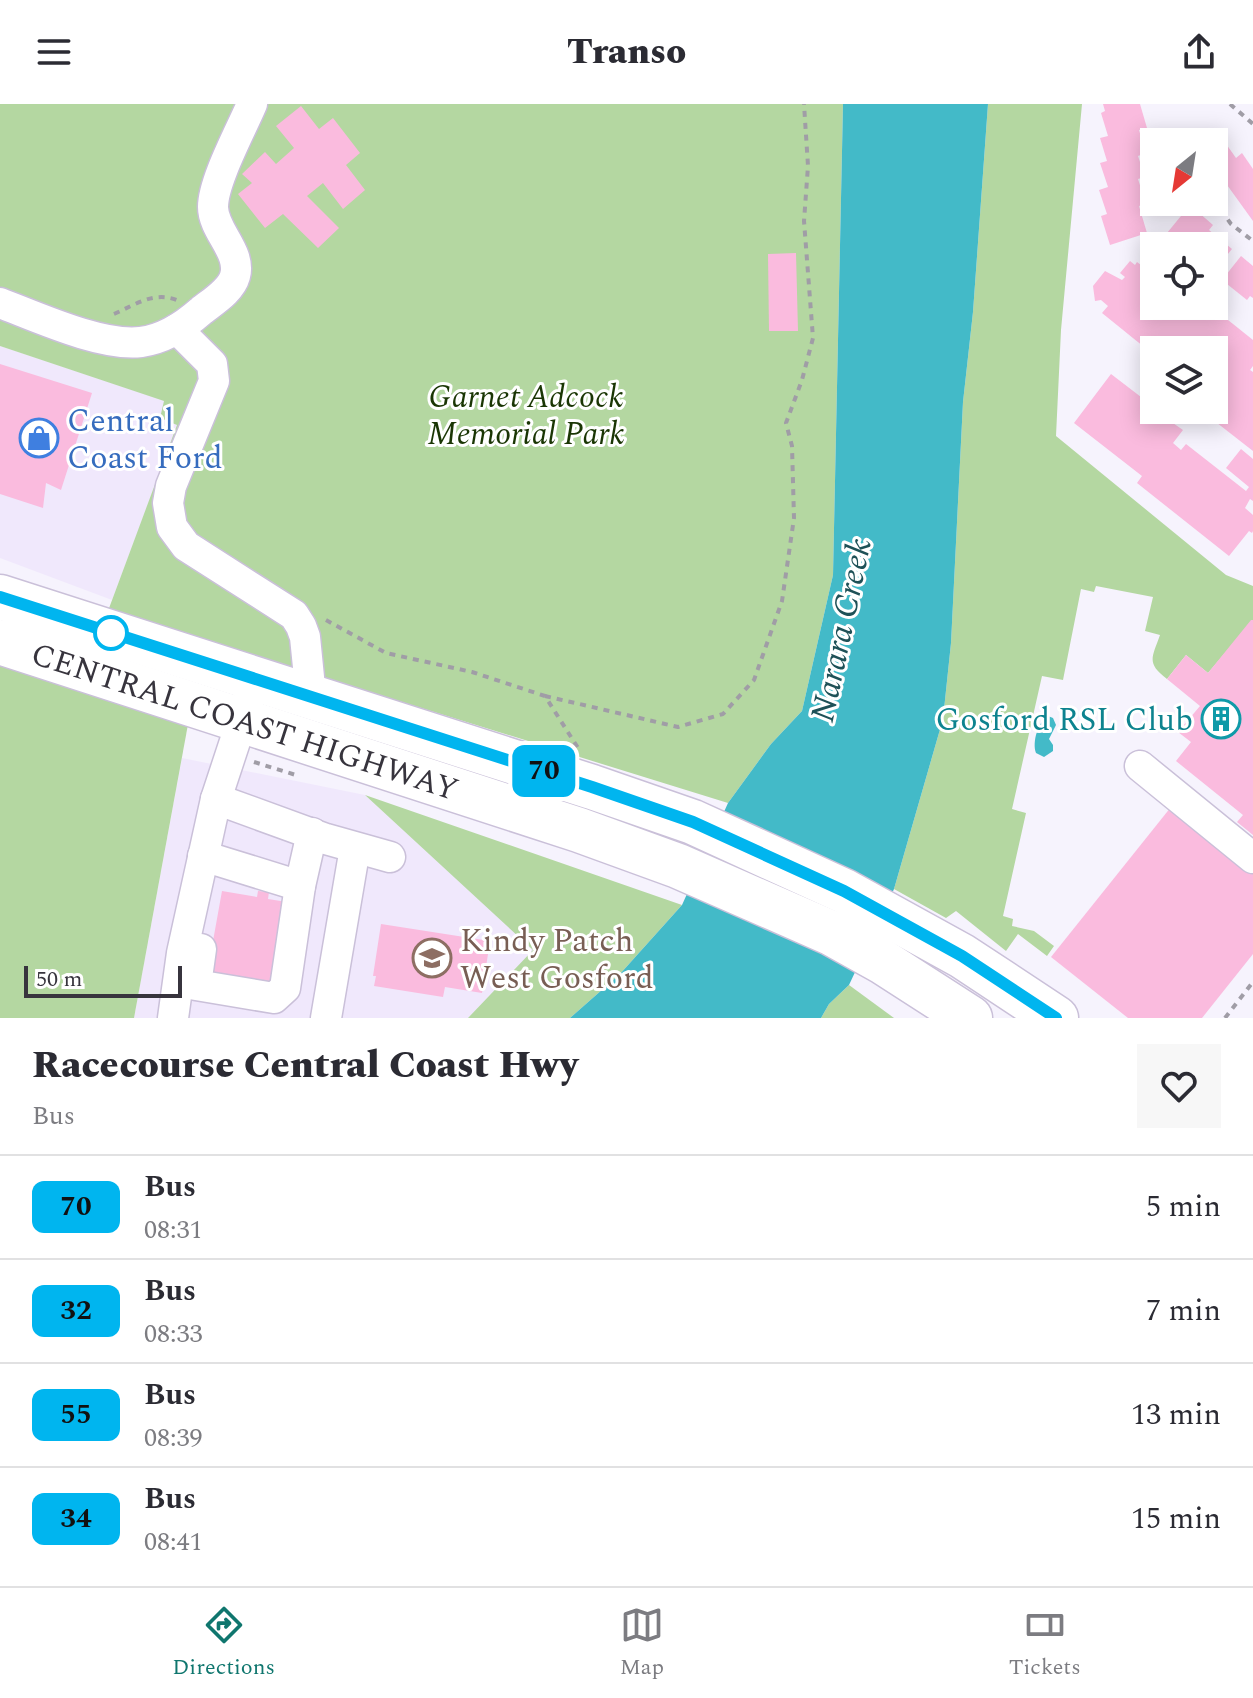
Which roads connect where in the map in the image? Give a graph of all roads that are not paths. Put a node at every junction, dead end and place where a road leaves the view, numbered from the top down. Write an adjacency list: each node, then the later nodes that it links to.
1 (252, 104): 3 (lane)
2 (0, 303): 3 (lane)
3 (181, 317): 7 (lane)
4 (0, 597): 6 (highway, CENTRAL COAST HIGHWAY)
5 (0, 642): 8 (highway, CENTRAL COAST HIGHWAY)
6 (255, 679): 7 (highway, CENTRAL COAST HIGHWAY); 8 (lane)
7 (311, 697): 20 (highway, CENTRAL COAST HIGHWAY)
8 (242, 720): 10 (lane); 19 (highway, CENTRAL COAST HIGHWAY)
9 (1140, 766): 14 (lane)
10 (216, 799): 11 (lane); 15 (lane)
11 (312, 833): 12 (lane); 16 (lane)
12 (355, 848): 13 (lane); 18 (lane)
13 (390, 857)
14 (1253, 858)
15 (200, 870): 16 (lane); 16 (lane); 17 (lane)
16 (300, 886)
17 (173, 1018)
18 (326, 1018)
19 (970, 1018)
20 (1056, 1018)

